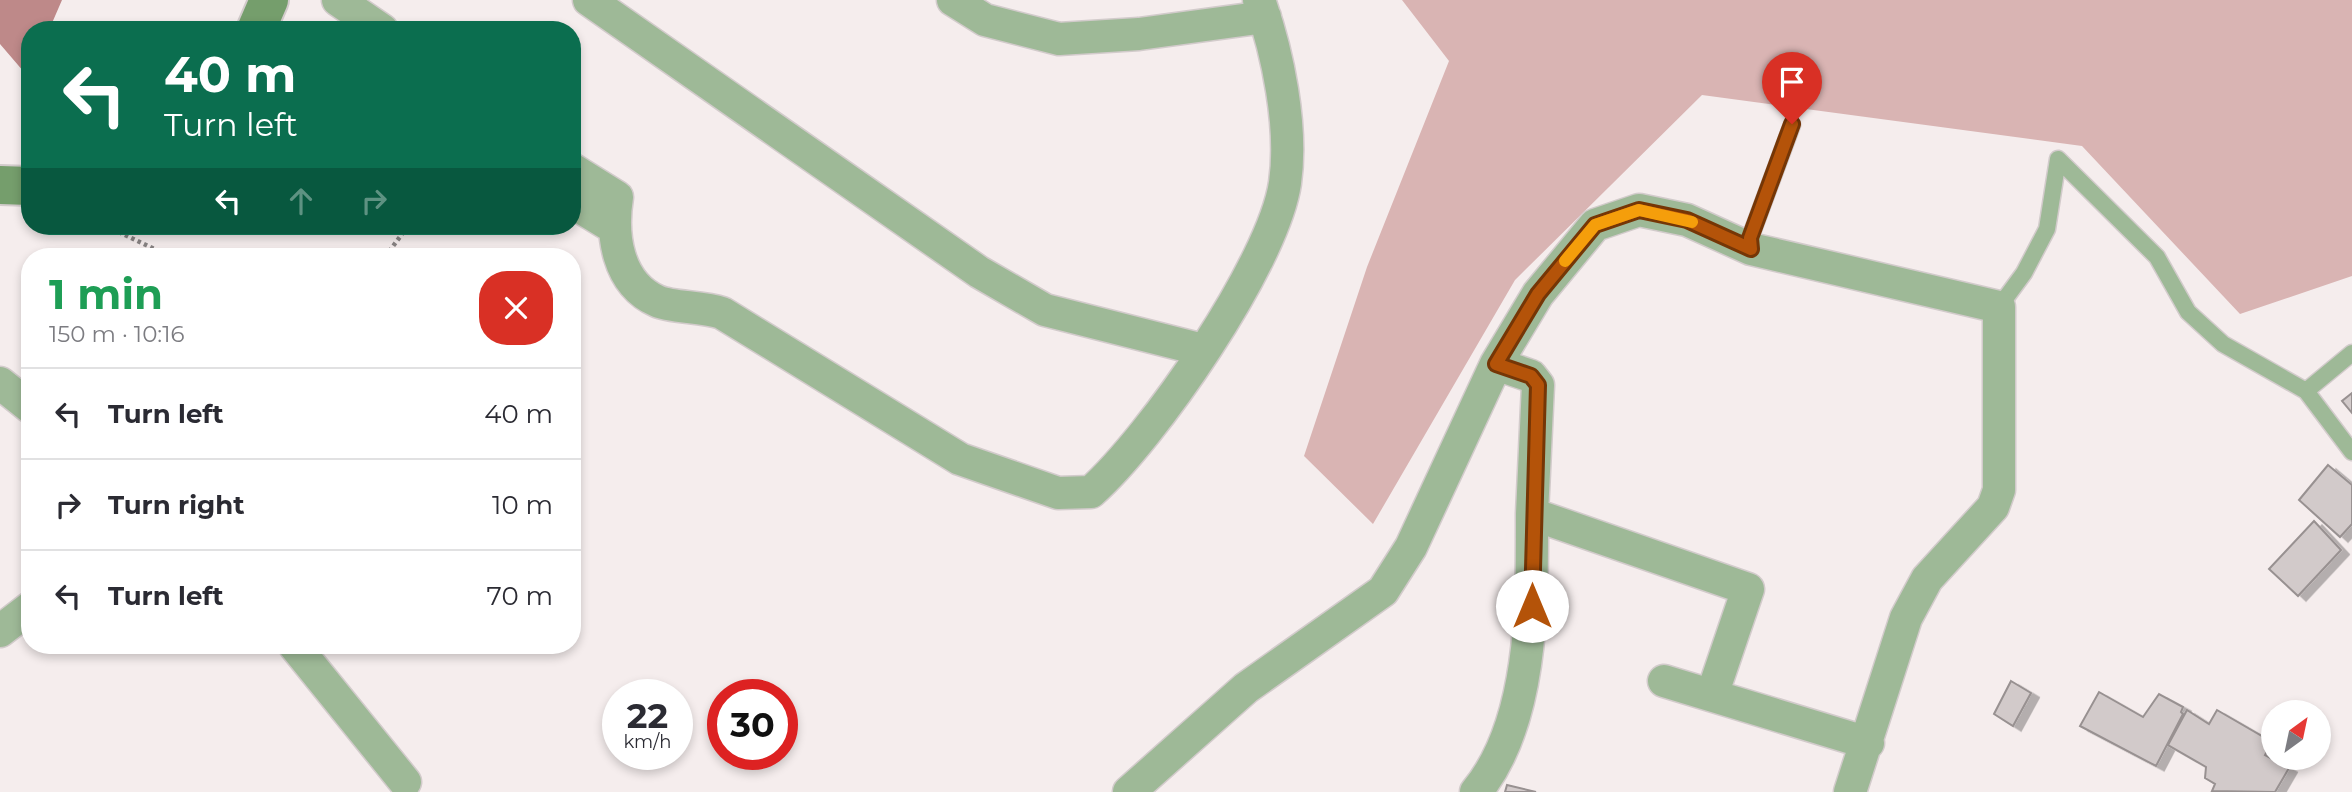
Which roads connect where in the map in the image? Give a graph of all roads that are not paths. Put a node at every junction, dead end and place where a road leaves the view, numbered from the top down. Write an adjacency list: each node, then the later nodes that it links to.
1 (269, 0): 6 (street)
2 (338, 0): 7 (street)
3 (589, 0): 16 (street)
4 (953, 0): 5 (street)
5 (1262, 9): 16 (street)
6 (260, 21)
7 (369, 21)
8 (1792, 124): 14 (lane)
9 (581, 175): 13 (street)
10 (0, 185): 11 (street)
11 (21, 186)
12 (581, 207): 13 (street)
13 (613, 227): 16 (street)
14 (1751, 249): 15 (street); 18 (street)
15 (1999, 307): 20 (lane); 29 (street)
16 (1203, 350)
17 (2352, 353): 20 (lane)
18 (1496, 364): 23 (street); 31 (street)
19 (0, 383): 21 (street)
20 (2306, 391): 22 (lane)
21 (21, 400)
22 (2352, 452)
23 (1532, 514): 28 (street); 32 (street)
24 (21, 615): 25 (street)
25 (0, 631)
26 (301, 654): 30 (street)
27 (1664, 681): 28 (street)
28 (1712, 695): 29 (street)
29 (1868, 743): 33 (street)
30 (405, 782)
31 (1129, 792)
32 (1476, 792)
33 (1850, 792)

